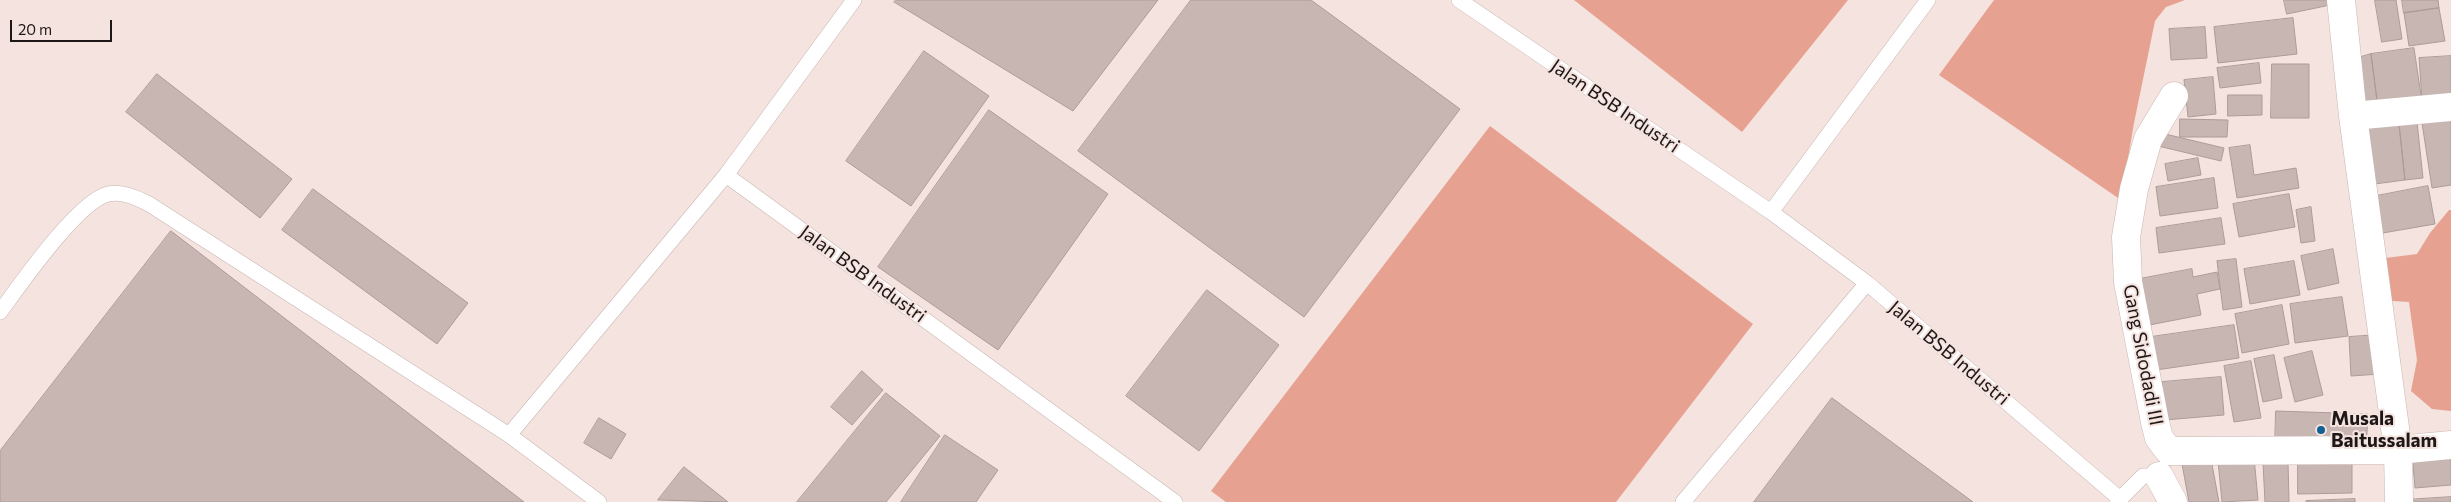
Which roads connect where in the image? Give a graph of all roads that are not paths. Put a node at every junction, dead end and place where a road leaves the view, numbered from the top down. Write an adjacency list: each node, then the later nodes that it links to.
1 (854, 0): 8 (lane)
2 (1459, 0): 9 (lane, Jalan BSB Industri)
3 (1928, 0): 9 (lane)
4 (2341, 0): 7 (street)
5 (2174, 96): 14 (street, Gang Sidodadi III)
6 (2451, 107): 7 (street)
7 (2353, 116): 14 (street)
8 (726, 175): 12 (lane); 18 (lane, Jalan BSB Industri)
9 (1771, 212): 10 (lane, Jalan BSB Industri)
10 (1867, 283): 16 (lane, Jalan BSB Industri); 19 (lane)
11 (0, 312): 12 (lane)
12 (509, 435): 17 (lane)
13 (2451, 445): 14 (street, Gang Sidodadi III)
14 (2398, 450): 21 (street)
15 (2159, 476): 16 (lane); 20 (street)
16 (2119, 500)
17 (599, 502)
18 (1175, 502)
19 (1683, 502)
20 (2173, 502)
21 (2399, 502)

